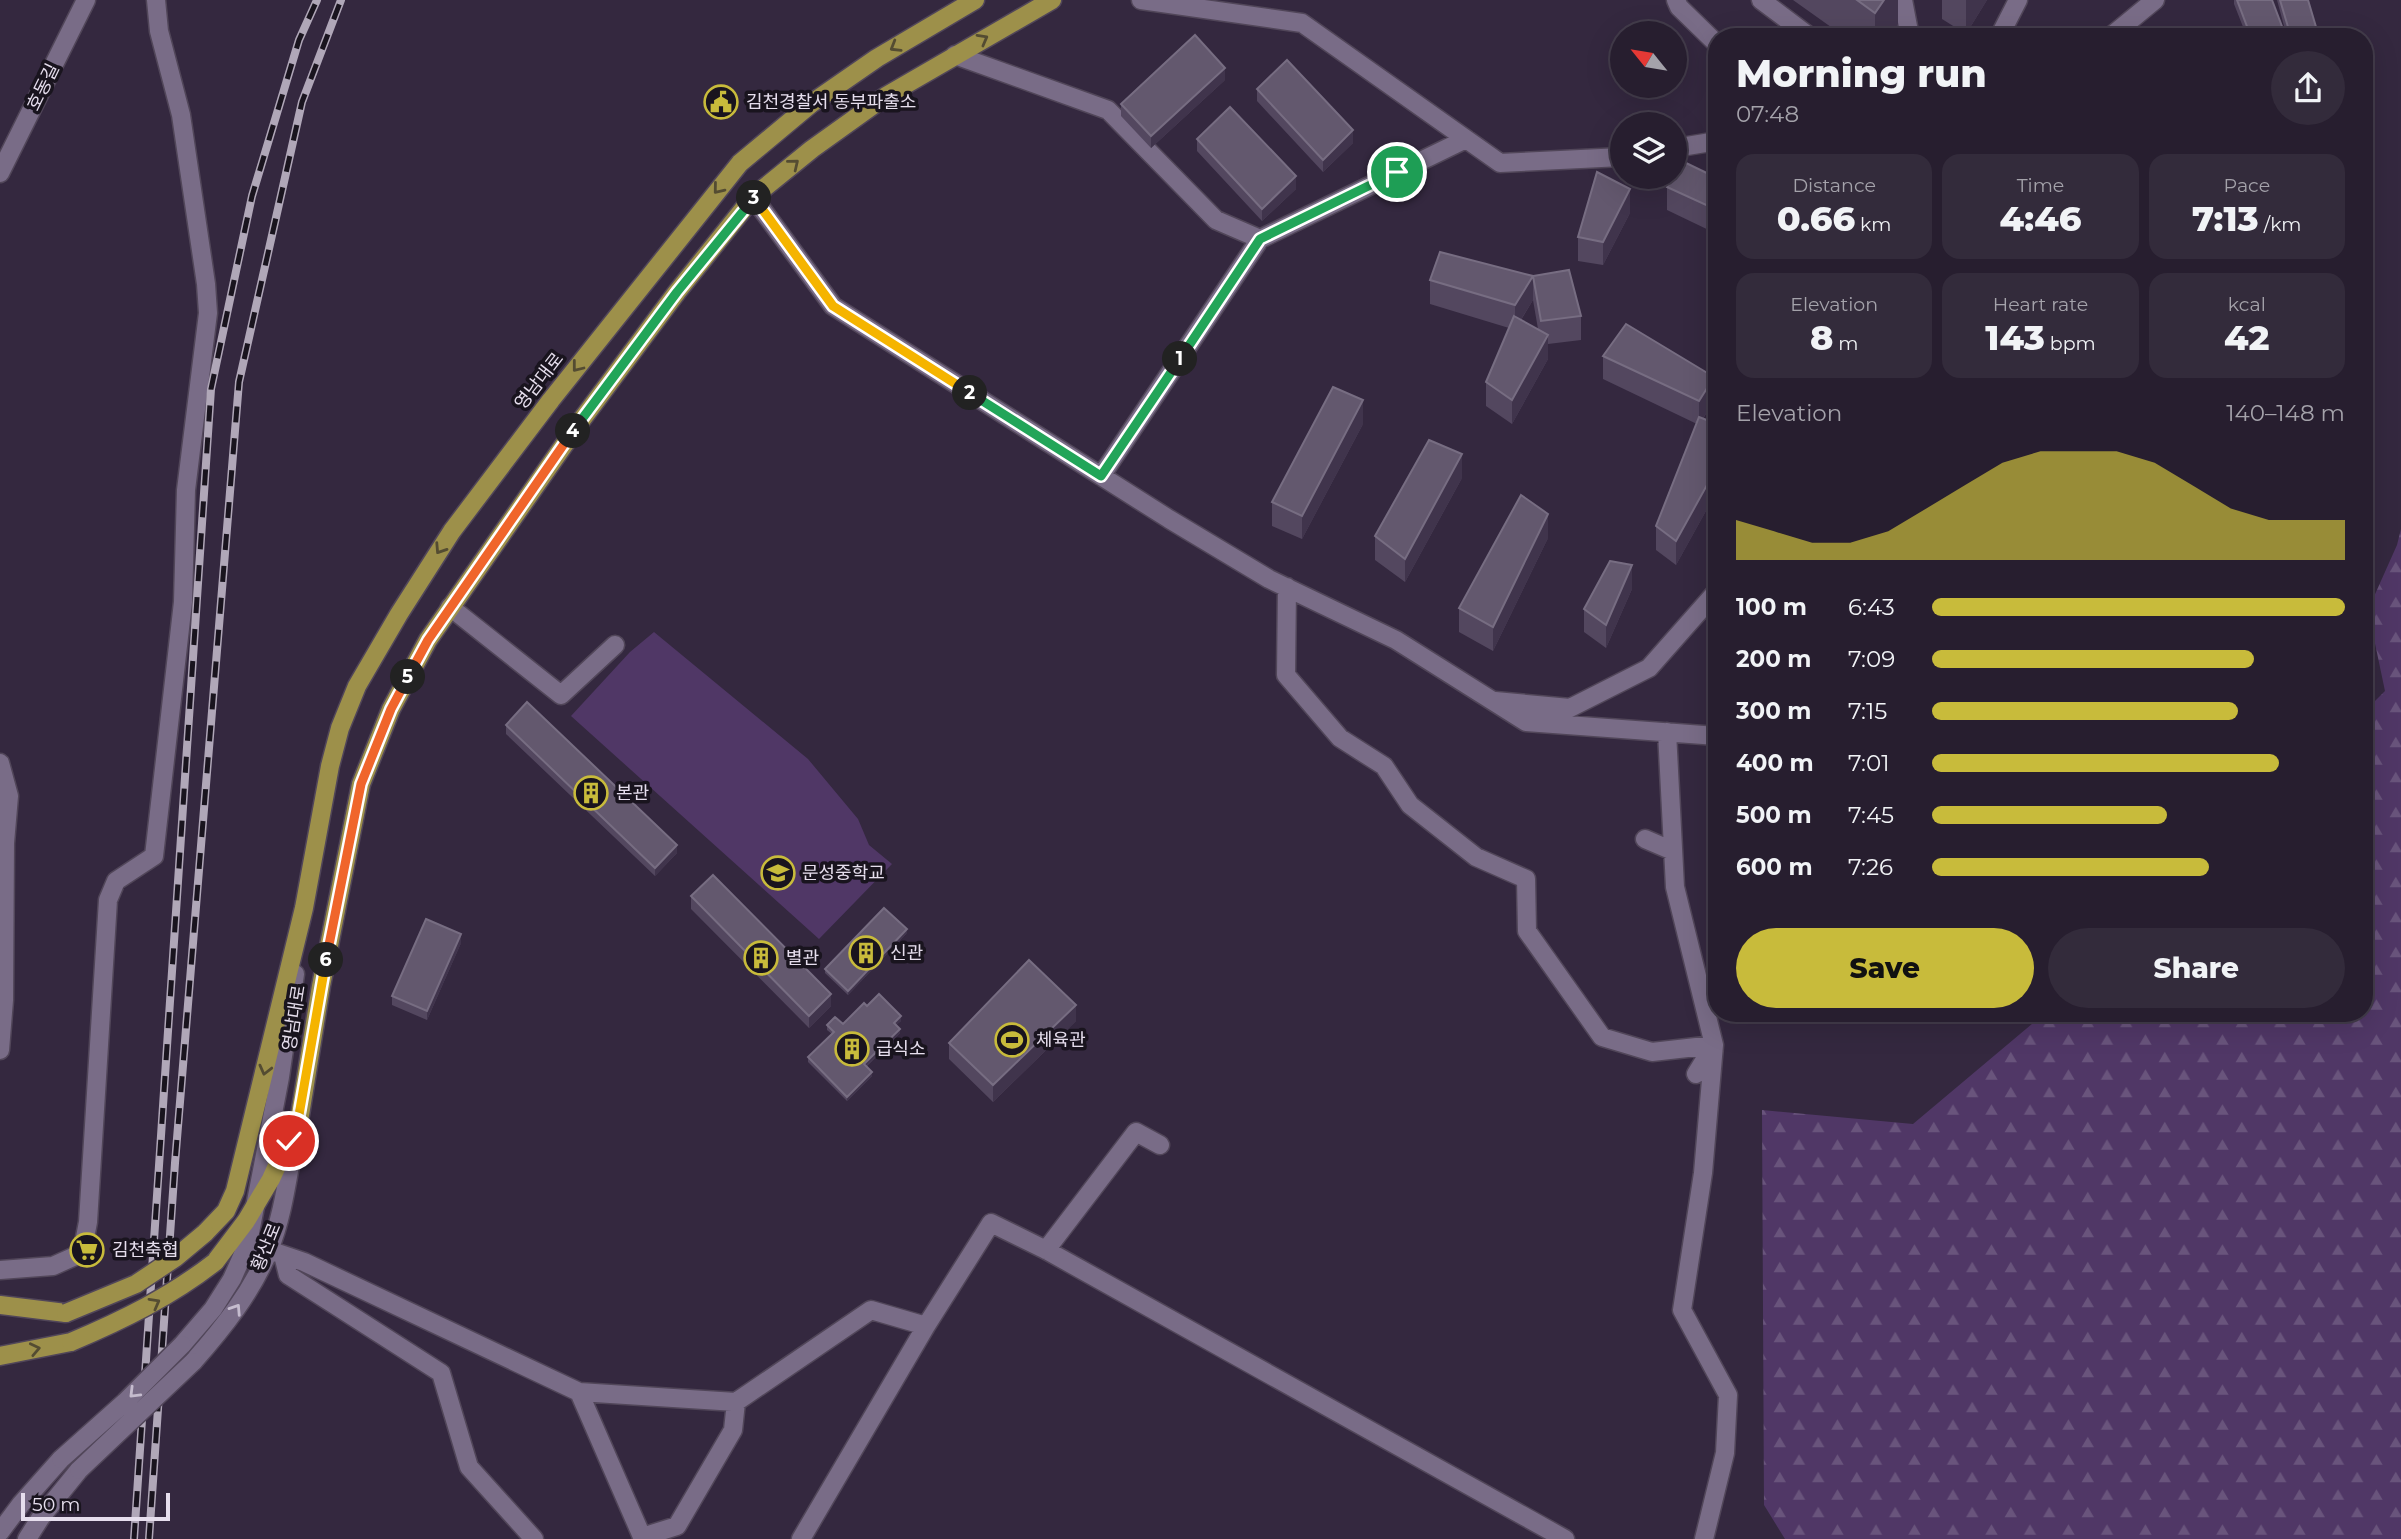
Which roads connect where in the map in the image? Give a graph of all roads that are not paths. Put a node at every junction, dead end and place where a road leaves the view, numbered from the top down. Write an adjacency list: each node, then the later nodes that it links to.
1 (86, 0): 21 (street, 호동길)
2 (156, 0): 48 (street)
3 (975, 0): 36 (main road, 영남대로, one-way to 36)
4 (1052, 0): 16 (main road, 영남대로, one-way to 4)
5 (1141, 0): 17 (street)
6 (1676, 0): 15 (street)
7 (1761, 0): 11 (street)
8 (1903, 0): 12 (street)
9 (2018, 0): 13 (street)
10 (2155, 0): 14 (street)
11 (1798, 28)
12 (1908, 28)
13 (2004, 28)
14 (2121, 28)
15 (1708, 35)
16 (954, 55): 22 (main road, 영남대로, one-way to 16); 23 (street)
17 (1466, 139): 20 (street); 23 (street)
18 (1708, 142): 19 (street)
19 (1687, 146)
20 (1610, 158)
21 (0, 173)
22 (753, 197): 24 (street); 27 (main road, 영남대로)
23 (1260, 239): 24 (street)
24 (1101, 476): 25 (street)
25 (1287, 587): 29 (street); 39 (street)
26 (1708, 601): 29 (street)
27 (450, 607): 28 (street); 42 (main road, 영남대로)
28 (615, 645)
29 (1491, 700): 30 (street)
30 (1667, 732): 31 (street); 35 (street)
31 (1708, 735)
32 (0, 763): 34 (street)
33 (1645, 839): 35 (street)
34 (2, 841): 40 (street)
35 (1673, 851): 37 (street)
36 (304, 908): 44 (street, 영남대로); 49 (main road, 영남대로, one-way to 49, bridge)
37 (1708, 1021)
38 (1708, 1022): 39 (street)
39 (1714, 1045): 41 (street); 60 (street)
40 (0, 1050)
41 (1696, 1074)
42 (299, 1115): 44 (main road, 영남대로); 47 (street, 황산로)
43 (1160, 1145): 46 (street)
44 (258, 1199): 45 (street, 황산로); 51 (main road, 영남대로, one-way to 44, bridge)
45 (248, 1244): 47 (street); 54 (street, 황산로, one-way to 54, bridge)
46 (1046, 1250): 50 (street); 59 (street)
47 (276, 1252): 52 (street); 56 (street, 황산로, one-way to 47, bridge); 57 (street)
48 (0, 1270)
49 (0, 1306)
50 (926, 1326): 53 (street); 58 (street)
51 (0, 1356)
52 (579, 1392): 53 (street); 55 (street)
53 (736, 1402): 55 (street)
54 (0, 1532)
55 (643, 1538)
56 (27, 1539)
57 (534, 1539)
58 (802, 1539)
59 (1565, 1539)
60 (1704, 1539)

